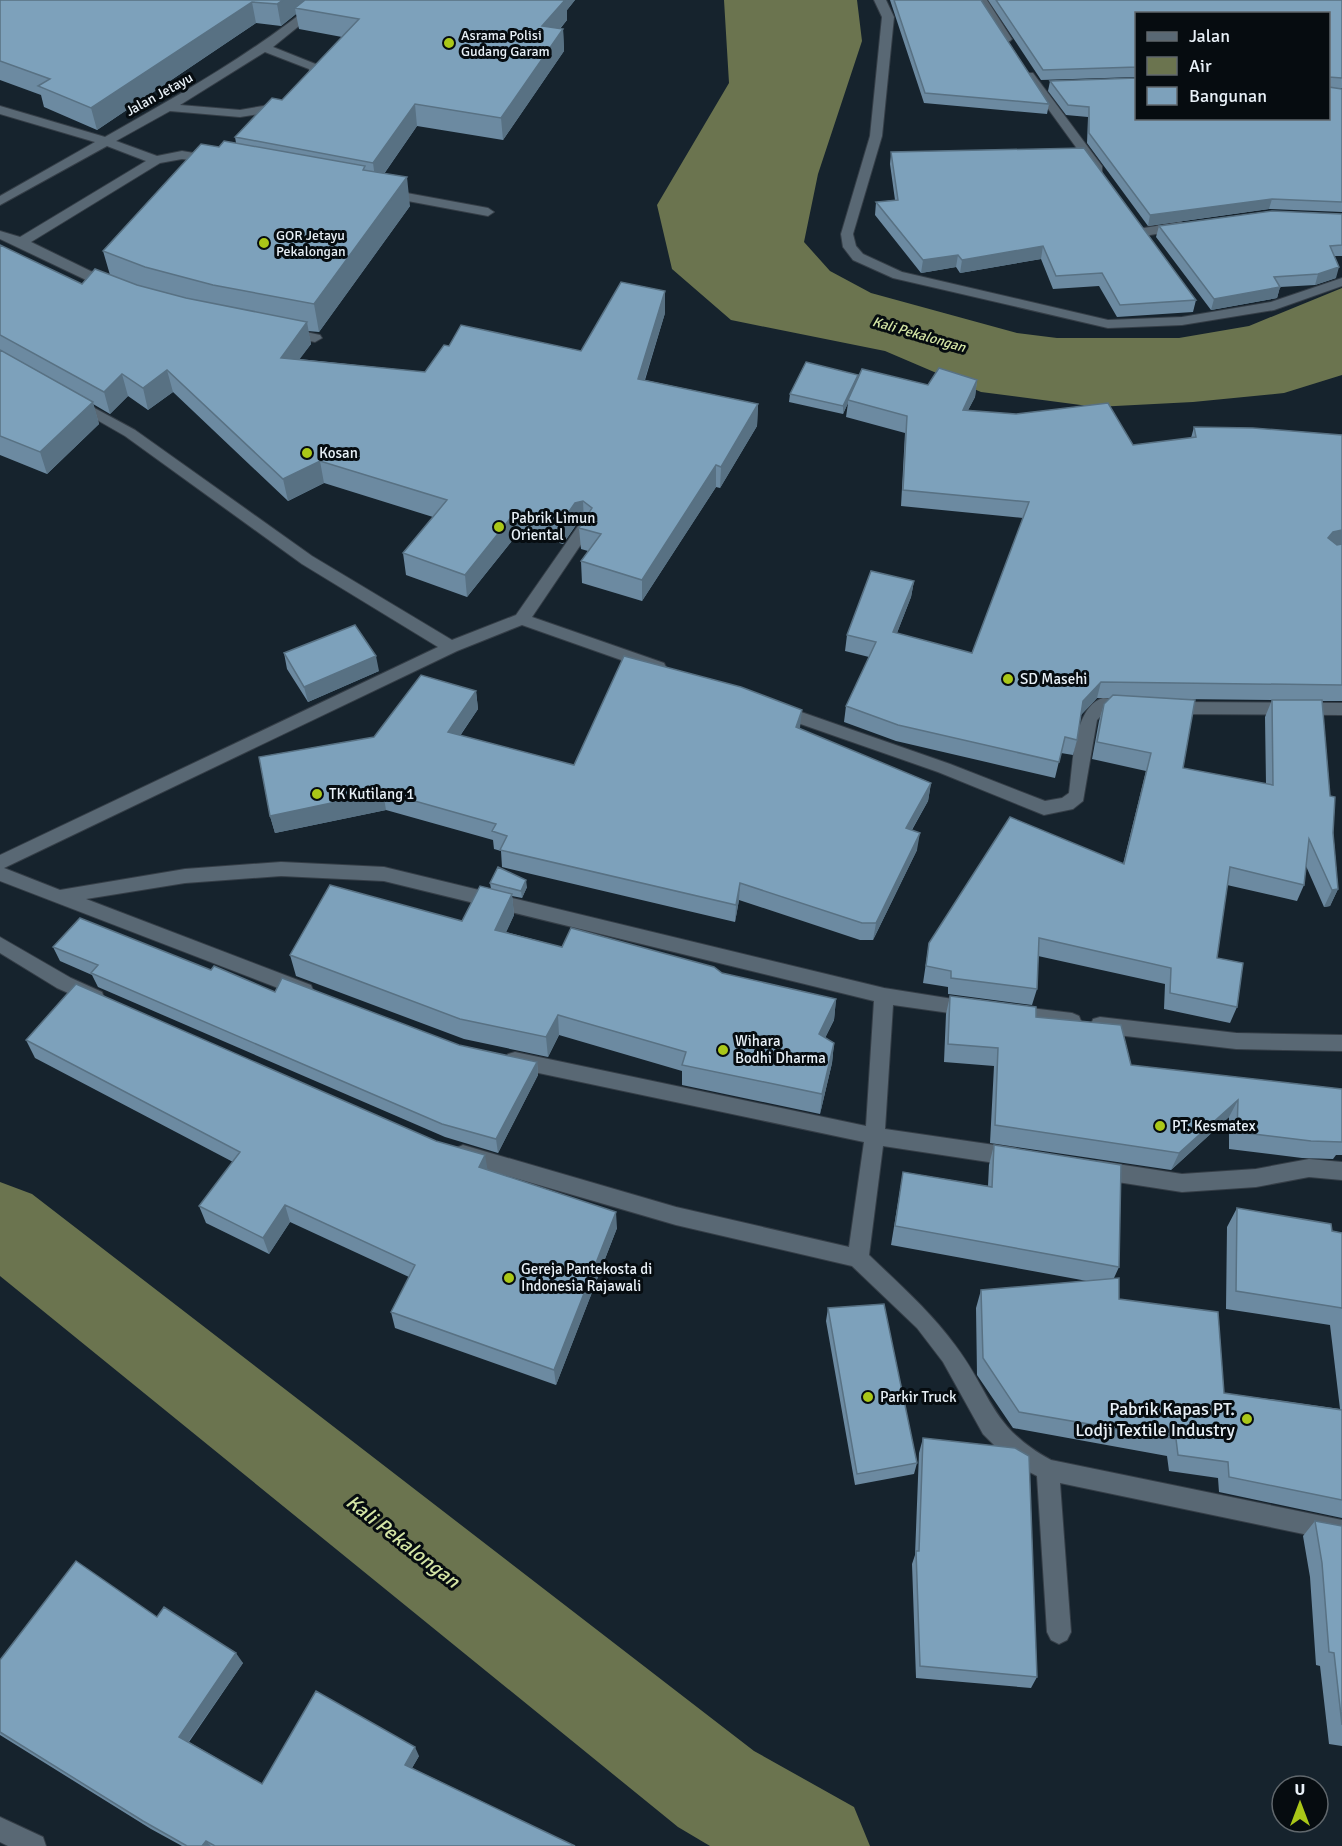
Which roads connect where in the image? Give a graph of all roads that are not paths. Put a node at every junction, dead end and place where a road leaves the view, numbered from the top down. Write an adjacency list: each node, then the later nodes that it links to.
1 (325, 0): 4 (street, Jalan Jetayu)
2 (880, 0): 24 (street)
3 (981, 0): 5 (street)
4 (263, 47): 9 (street); 11 (street, Jalan Jetayu)
5 (1011, 48)
6 (1023, 67): 8 (street)
7 (1058, 85): 8 (street)
8 (1036, 86): 16 (street)
9 (305, 94)
10 (289, 103): 11 (street)
11 (170, 107): 13 (street, Jalan Jetayu)
12 (0, 110): 13 (street)
13 (104, 141): 14 (street); 18 (street, Jalan Jetayu)
14 (156, 160): 15 (street); 23 (street)
15 (225, 162)
16 (1110, 185)
17 (373, 190): 19 (street)
18 (3, 196)
19 (488, 212)
20 (1199, 223): 21 (street)
21 (1144, 232)
22 (0, 235): 23 (street)
23 (21, 242): 25 (street)
24 (1342, 282)
25 (124, 293)
26 (271, 329): 27 (street)
27 (315, 338)
28 (60, 393): 31 (street)
29 (583, 530): 30 (street)
30 (522, 619): 31 (street); 32 (street)
31 (451, 647): 35 (street)
32 (672, 672)
33 (762, 704): 34 (street)
34 (1342, 709)
35 (0, 863)
36 (0, 874): 37 (street)
37 (59, 897): 39 (street); 40 (street)
38 (0, 944): 41 (street)
39 (316, 994)
40 (884, 996): 42 (street); 44 (street)
41 (107, 1003)
42 (1342, 1043)
43 (496, 1056): 44 (street)
44 (875, 1136): 46 (street); 49 (street)
45 (440, 1147): 49 (street)
46 (1028, 1159)
47 (1076, 1167): 48 (street)
48 (1342, 1171)
49 (858, 1258): 50 (street)
50 (1048, 1470): 51 (street); 52 (street)
51 (1342, 1530)
52 (1059, 1632)
53 (0, 1829): 54 (street)
54 (34, 1846)

